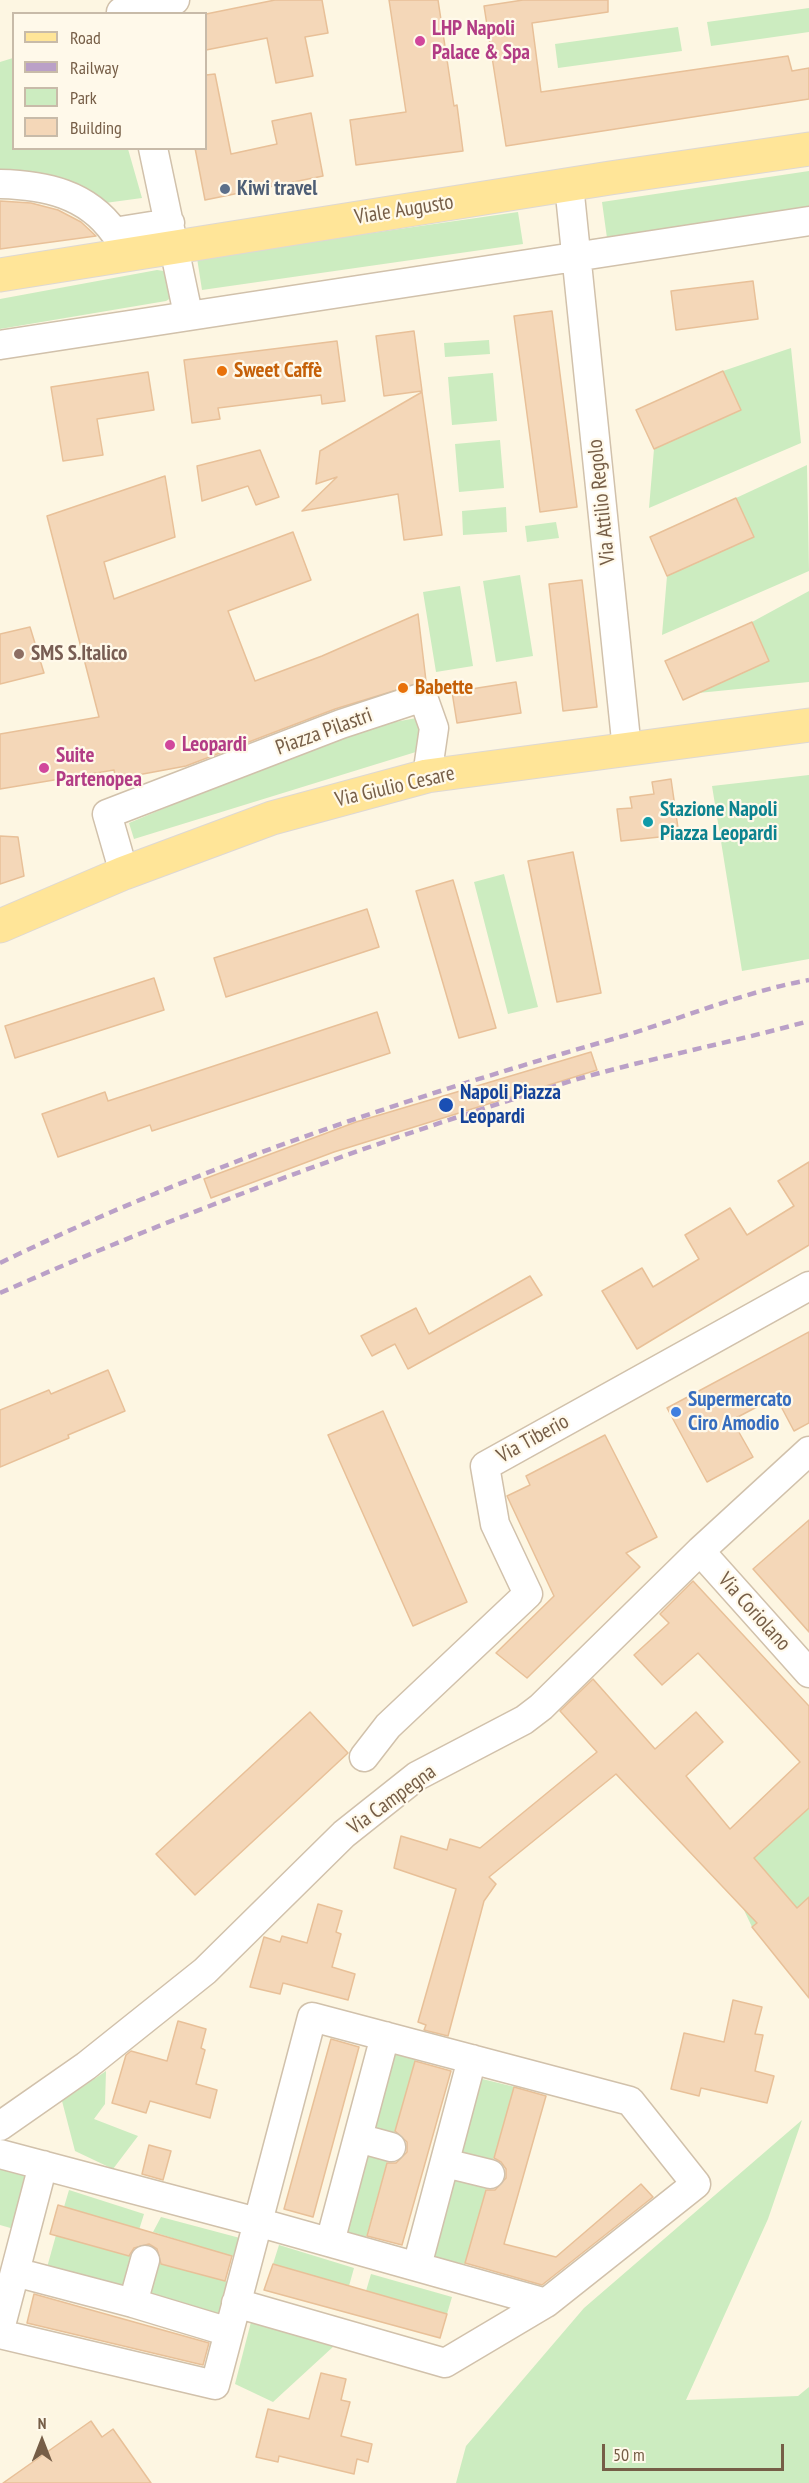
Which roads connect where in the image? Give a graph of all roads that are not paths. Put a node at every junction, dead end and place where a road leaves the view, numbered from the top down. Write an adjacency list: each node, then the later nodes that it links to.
1 (175, 0): 2 (street)
2 (120, 8)
3 (809, 149): 6 (main road, Viale Augusto)
4 (153, 150): 8 (street)
5 (0, 184): 8 (street)
6 (569, 185): 8 (main road, Viale Augusto); 9 (street, Via Attilio Regolo)
7 (809, 221): 9 (street)
8 (173, 235): 10 (main road, Viale Augusto); 11 (street)
9 (578, 254): 11 (street); 14 (street, Via Attilio Regolo)
10 (0, 275)
11 (188, 314): 12 (street)
12 (0, 345)
13 (809, 725): 14 (main road, Via Giulio Cesare)
14 (627, 750): 15 (main road, Via Giulio Cesare)
15 (427, 776): 16 (main road, Via Giulio Cesare); 16 (street, Piazza Pilastri)
16 (124, 873): 17 (main road, Via Giulio Cesare)
17 (0, 926)
18 (809, 1286): 22 (street, Via Tiberio)
19 (809, 1451): 20 (street, Via Campegna)
20 (700, 1551): 21 (street, Via Coriolano); 25 (street, Via Campegna)
21 (809, 1673)
22 (364, 1757)
23 (385, 2036): 24 (street); 26 (street); 32 (street)
24 (472, 2059): 29 (street); 38 (street)
25 (0, 2126)
26 (358, 2138): 27 (street); 33 (street)
27 (391, 2147)
28 (0, 2154): 30 (street)
29 (444, 2163): 31 (street); 35 (street)
30 (43, 2165): 32 (street); 36 (street)
31 (490, 2174)
32 (257, 2222): 33 (street); 39 (street)
33 (330, 2242): 35 (street)
34 (145, 2260): 37 (street)
35 (417, 2266): 38 (street)
36 (15, 2272): 37 (street); 40 (street)
37 (133, 2303): 41 (street)
38 (546, 2303): 39 (street)
39 (236, 2304): 41 (street)
40 (0, 2330)
41 (229, 2332): 42 (street)
42 (0, 2334)

